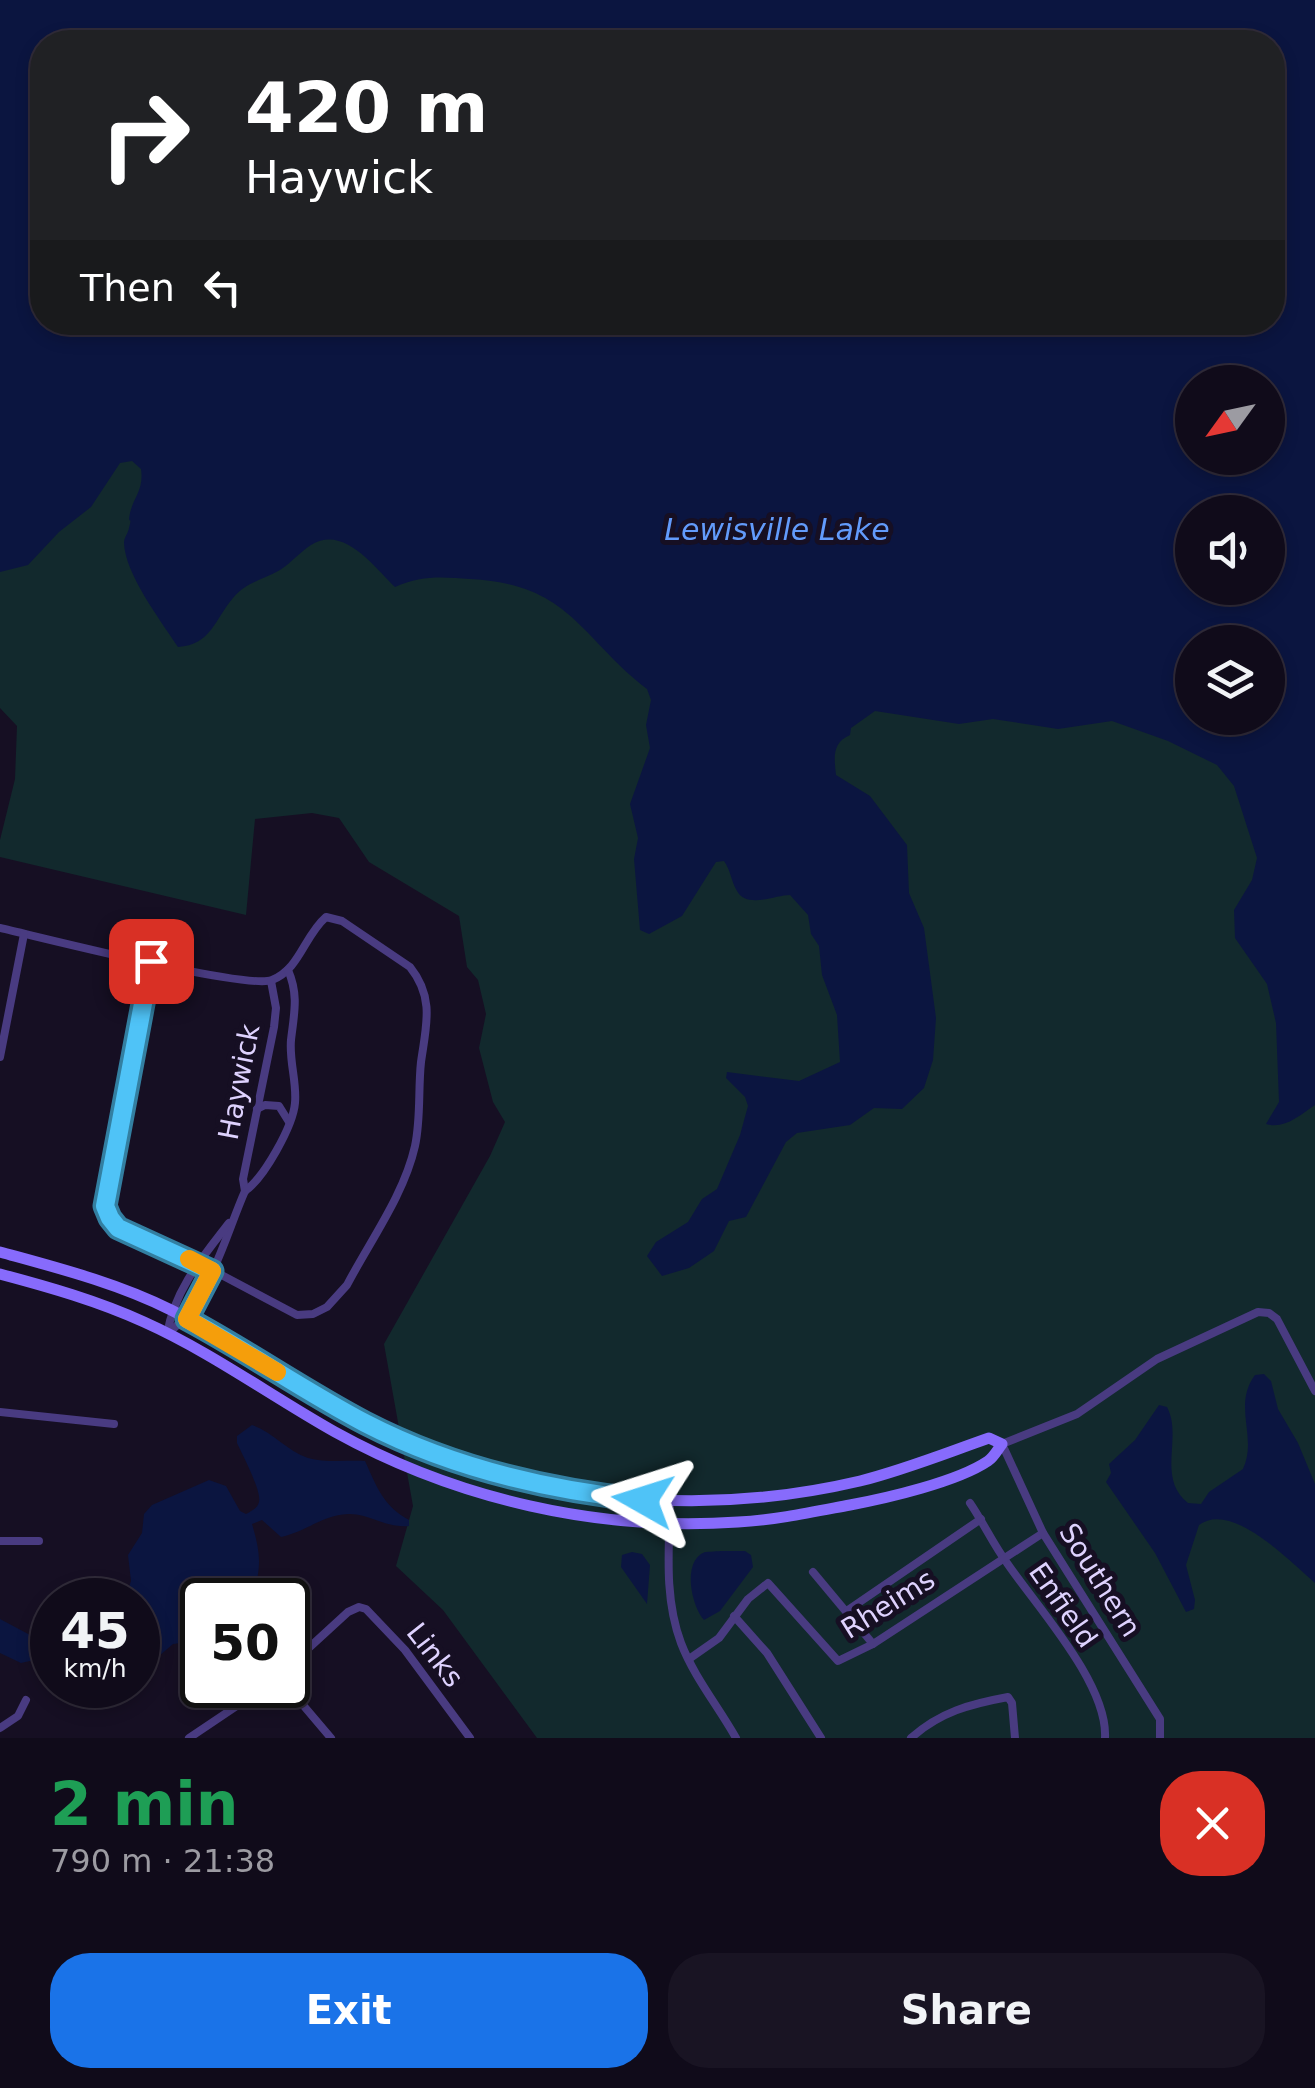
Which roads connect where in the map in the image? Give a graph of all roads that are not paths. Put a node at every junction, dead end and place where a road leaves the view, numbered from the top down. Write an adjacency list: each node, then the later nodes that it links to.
1 (0, 928): 2 (street)
2 (24, 934): 3 (street); 8 (street)
3 (151, 961): 5 (street); 15 (street)
4 (288, 970): 5 (street); 7 (street, Haywick); 16 (street)
5 (270, 981): 6 (street, Haywick)
6 (273, 1033): 7 (street); 10 (street, Haywick)
7 (292, 1034): 11 (street, Haywick)
8 (1, 1042): 9 (street)
9 (0, 1057)
10 (257, 1109): 11 (street); 12 (street, Haywick)
11 (289, 1122): 12 (street, Haywick)
12 (245, 1191): 13 (street, Haywick)
13 (234, 1216): 15 (street, Haywick); 16 (street, Haywick)
14 (0, 1252): 20 (main road)
15 (197, 1262): 16 (street); 18 (street, Haywick)
16 (212, 1271): 19 (street, Haywick)
17 (0, 1274): 22 (main road)
18 (187, 1282): 19 (street); 20 (street, Haywick)
19 (203, 1290): 21 (street, Haywick)
20 (172, 1310): 21 (main road); 22 (street, Haywick)
21 (187, 1319): 22 (street, Haywick); 28 (main road)
22 (168, 1334): 32 (main road)
23 (1315, 1391): 26 (street)
24 (0, 1412): 25 (street)
25 (114, 1424)
26 (1002, 1444): 27 (main road); 29 (main road); 33 (street, Southern)
27 (863, 1480): 28 (main road); 29 (main road)
28 (670, 1502): 32 (street)
29 (868, 1502): 32 (main road)
30 (970, 1503): 31 (street, Enfield)
31 (981, 1519): 36 (street, Enfield); 38 (street)
32 (670, 1523): 42 (street)
33 (1043, 1532): 36 (street, Rheims); 55 (street, Southern)
34 (39, 1541): 35 (street)
35 (0, 1542)
36 (1003, 1558): 40 (street, Rheims); 54 (street, Enfield)
37 (812, 1572): 38 (street)
38 (848, 1610): 40 (street)
39 (734, 1616): 40 (street, Rheims); 42 (street, Rheims); 51 (street)
40 (873, 1644)
41 (310, 1647): 49 (street, Links)
42 (689, 1660): 50 (street)
43 (26, 1700): 46 (street)
44 (234, 1708): 47 (street)
45 (306, 1708): 48 (street)
46 (0, 1728)
47 (190, 1738)
48 (331, 1738)
49 (470, 1738)
50 (736, 1738)
51 (820, 1738)
52 (911, 1738): 53 (street)
53 (1015, 1738)
54 (1105, 1738)
55 (1160, 1738)

